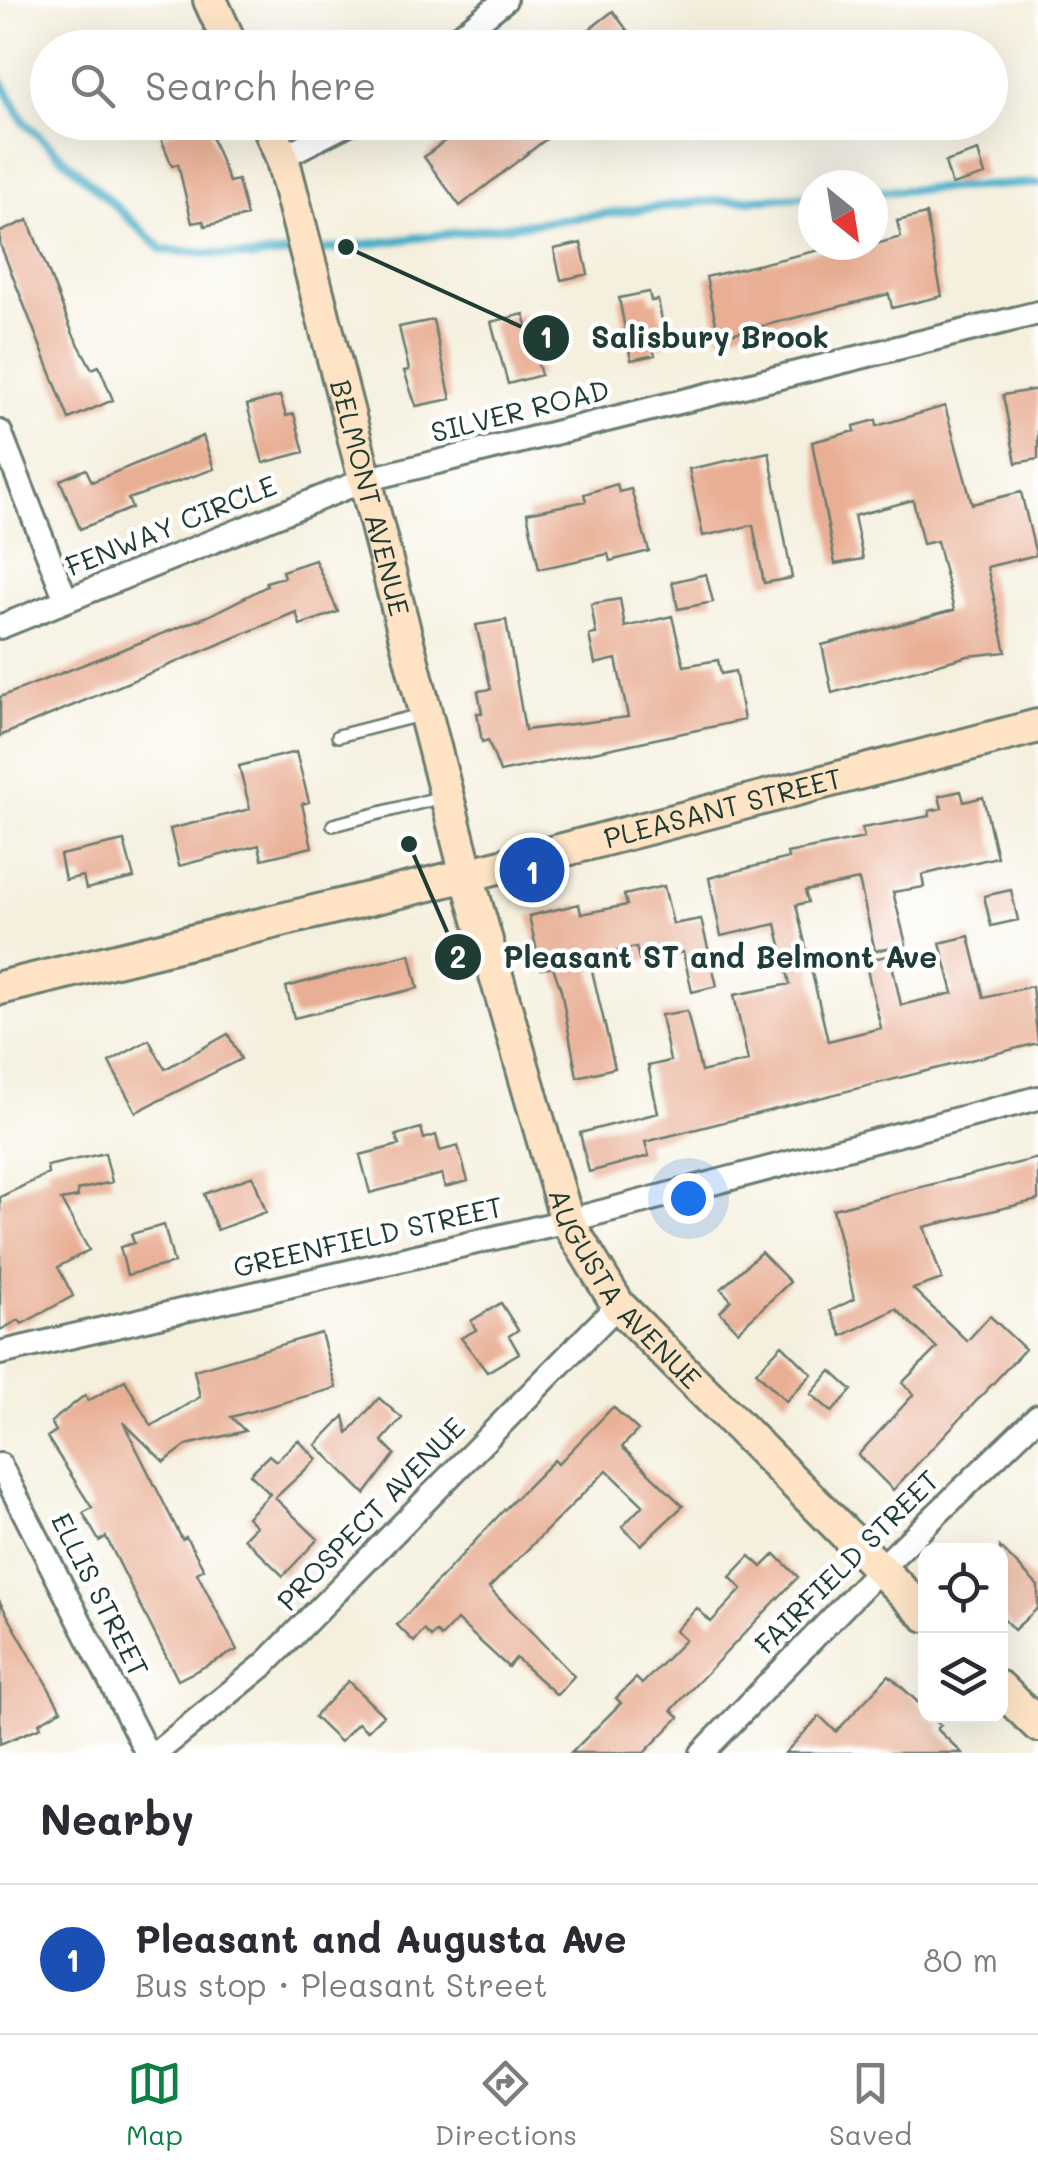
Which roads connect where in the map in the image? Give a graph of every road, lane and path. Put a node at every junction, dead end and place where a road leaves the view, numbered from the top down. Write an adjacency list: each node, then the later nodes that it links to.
1 (210, 0): 3 (street)
2 (505, 0): 4 (street)
3 (224, 30)
4 (468, 30)
5 (274, 140): 7 (street, BELMONT AVENUE)
6 (316, 140): 7 (street)
7 (282, 157): 10 (street, BELMONT AVENUE)
8 (1038, 313): 10 (street, SILVER ROAD)
9 (0, 432): 11 (street)
10 (365, 480): 11 (street, FENWAY CIRCLE); 13 (street, BELMONT AVENUE)
11 (66, 600): 12 (street, FENWAY CIRCLE)
12 (0, 627)
13 (424, 714): 15 (lane); 16 (street, BELMONT AVENUE)
14 (1038, 726): 18 (street, PLEASANT STREET)
15 (338, 736)
16 (446, 796): 17 (lane); 18 (street, BELMONT AVENUE)
17 (334, 824)
18 (467, 875): 19 (street, PLEASANT STREET); 21 (street, AUGUSTA AVENUE)
19 (0, 988)
20 (1038, 1098): 21 (street, GREENFIELD STREET)
21 (566, 1221): 22 (street, AUGUSTA AVENUE); 23 (street, GREENFIELD STREET)
22 (618, 1305): 26 (street, AUGUSTA AVENUE); 31 (street, PROSPECT AVENUE)
23 (0, 1353)
24 (1038, 1416): 26 (street, FAIRFIELD STREET)
25 (0, 1465): 30 (street, ELLIS STREET)
26 (879, 1570): 27 (street, AUGUSTA AVENUE); 32 (street, FAIRFIELD STREET)
27 (918, 1607)
28 (1008, 1696): 29 (street)
29 (1038, 1725)
30 (147, 1753)
31 (156, 1753)
32 (702, 1753)

